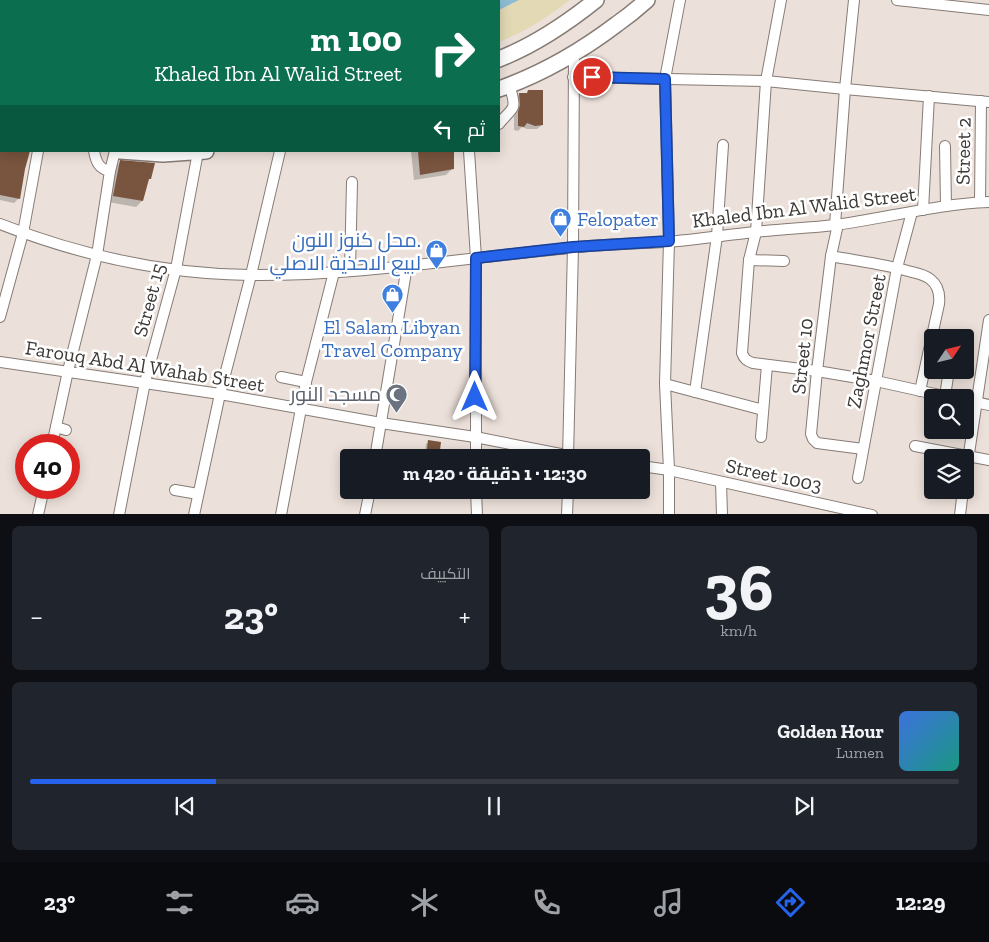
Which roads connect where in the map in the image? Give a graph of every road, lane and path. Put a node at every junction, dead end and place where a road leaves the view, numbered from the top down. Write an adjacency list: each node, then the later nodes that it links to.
1 (596, 0): 9 (highway)
2 (647, 0): 8 (highway)
3 (680, 0): 11 (street)
4 (781, 0): 12 (street)
5 (854, 0): 14 (street, Street 10)
6 (897, 0): 7 (street)
7 (989, 10)
8 (574, 54): 10 (street); 13 (highway)
9 (500, 59)
10 (573, 76): 11 (street); 39 (street)
11 (665, 79): 12 (street); 38 (street)
12 (766, 81): 14 (street); 35 (street)
13 (504, 87): 17 (street)
14 (845, 89): 15 (street); 34 (street, Street 10)
15 (929, 96): 16 (street); 31 (street)
16 (985, 101): 29 (street, Street 2)
17 (500, 123)
18 (723, 145): 37 (street)
19 (945, 146): 30 (street)
20 (38, 152): 36 (street)
21 (94, 152): 27 (street)
22 (114, 152): 27 (street)
23 (134, 152): 24 (highway)
24 (202, 152): 47 (street, Street 15)
25 (280, 152): 50 (street)
26 (469, 152): 42 (street)
27 (110, 171): 40 (street)
28 (352, 182): 48 (street)
29 (984, 202): 30 (street, Khaled Ibn Al Walid Street)
30 (946, 206): 31 (street, Khaled Ibn Al Walid Street)
31 (923, 210): 32 (street, Khaled Ibn Al Walid Street)
32 (912, 212): 34 (street, Khaled Ibn Al Walid Street); 46 (street, Zaghmor Street)
33 (0, 224): 36 (street, Khaled Ibn Al Walid Street)
34 (836, 225): 35 (street, Khaled Ibn Al Walid Street); 41 (street, Street 10)
35 (756, 232): 37 (street, Khaled Ibn Al Walid Street); 43 (street)
36 (23, 233): 40 (street, Khaled Ibn Al Walid Street); 51 (street)
37 (717, 236): 38 (street, Khaled Ibn Al Walid Street); 63 (street)
38 (669, 241): 39 (street, Khaled Ibn Al Walid Street); 61 (street)
39 (573, 247): 42 (street, Khaled Ibn Al Walid Street); 78 (street)
40 (97, 255): 47 (street, Khaled Ibn Al Walid Street); 56 (street)
41 (831, 256): 46 (street); 55 (street, Street 10)
42 (476, 258): 45 (street, Khaled Ibn Al Walid Street); 72 (street)
43 (749, 260): 44 (street); 54 (street)
44 (784, 261)
45 (407, 266): 48 (street, Khaled Ibn Al Walid Street); 70 (street)
46 (897, 268): 60 (street, Zaghmor Street); 62 (street)
47 (176, 269): 50 (street, Khaled Ibn Al Walid Street); 58 (street, Street 15)
48 (350, 271): 49 (street, Khaled Ibn Al Walid Street)
49 (334, 272): 50 (street, Khaled Ibn Al Walid Street); 59 (street)
50 (251, 274): 65 (street)
51 (0, 317)
52 (989, 320): 66 (street)
53 (0, 362): 56 (street, Farouq Abd Al Wahab Street)
54 (767, 365): 55 (street); 69 (street)
55 (817, 371): 60 (street); 81 (street, Street 10)
56 (68, 372): 58 (street, Farouq Abd Al Wahab Street); 71 (street)
57 (281, 377): 59 (street)
58 (145, 382): 65 (street, Farouq Abd Al Wahab Street); 97 (street, Street 15)
59 (306, 382): 68 (street)
60 (876, 382): 62 (street); 81 (street, Zaghmor Street)
61 (665, 384): 63 (street); 85 (street)
62 (920, 391): 64 (street)
63 (695, 392): 69 (street)
64 (924, 392)
65 (220, 394): 68 (street, Farouq Abd Al Wahab Street); 89 (street)
66 (976, 402): 67 (street); 80 (street)
67 (989, 404)
68 (301, 408): 70 (street, Farouq Abd Al Wahab Street); 99 (street)
69 (763, 410): 73 (street)
70 (381, 423): 72 (street, Farouq Abd Al Wahab Street); 75 (street)
71 (58, 434)
72 (475, 437): 76 (street); 77 (street, Farouq Abd Al Wahab Street)
73 (761, 437)
74 (915, 446): 79 (street)
75 (377, 449)
76 (476, 449)
77 (531, 449)
78 (568, 449)
79 (931, 449)
80 (969, 449)
81 (863, 450): 86 (street, Zaghmor Street)
82 (974, 457): 83 (street)
83 (989, 460)
84 (650, 467): 85 (street)
85 (669, 470): 87 (street, Street 1003); 103 (street)
86 (858, 478)
87 (721, 482): 95 (street, Street 1003); 104 (street)
88 (175, 490): 89 (street)
89 (198, 494): 98 (street)
90 (41, 499): 96 (street)
91 (368, 499): 100 (street)
92 (476, 499): 101 (street)
93 (569, 499): 102 (street)
94 (962, 499): 106 (street)
95 (853, 513): 105 (street, Street 1003)
96 (38, 514)
97 (119, 514)
98 (194, 514)
99 (281, 514)
100 (365, 514)
101 (477, 514)
102 (571, 514)
103 (669, 514)
104 (722, 514)
105 (872, 514)
106 (960, 514)

